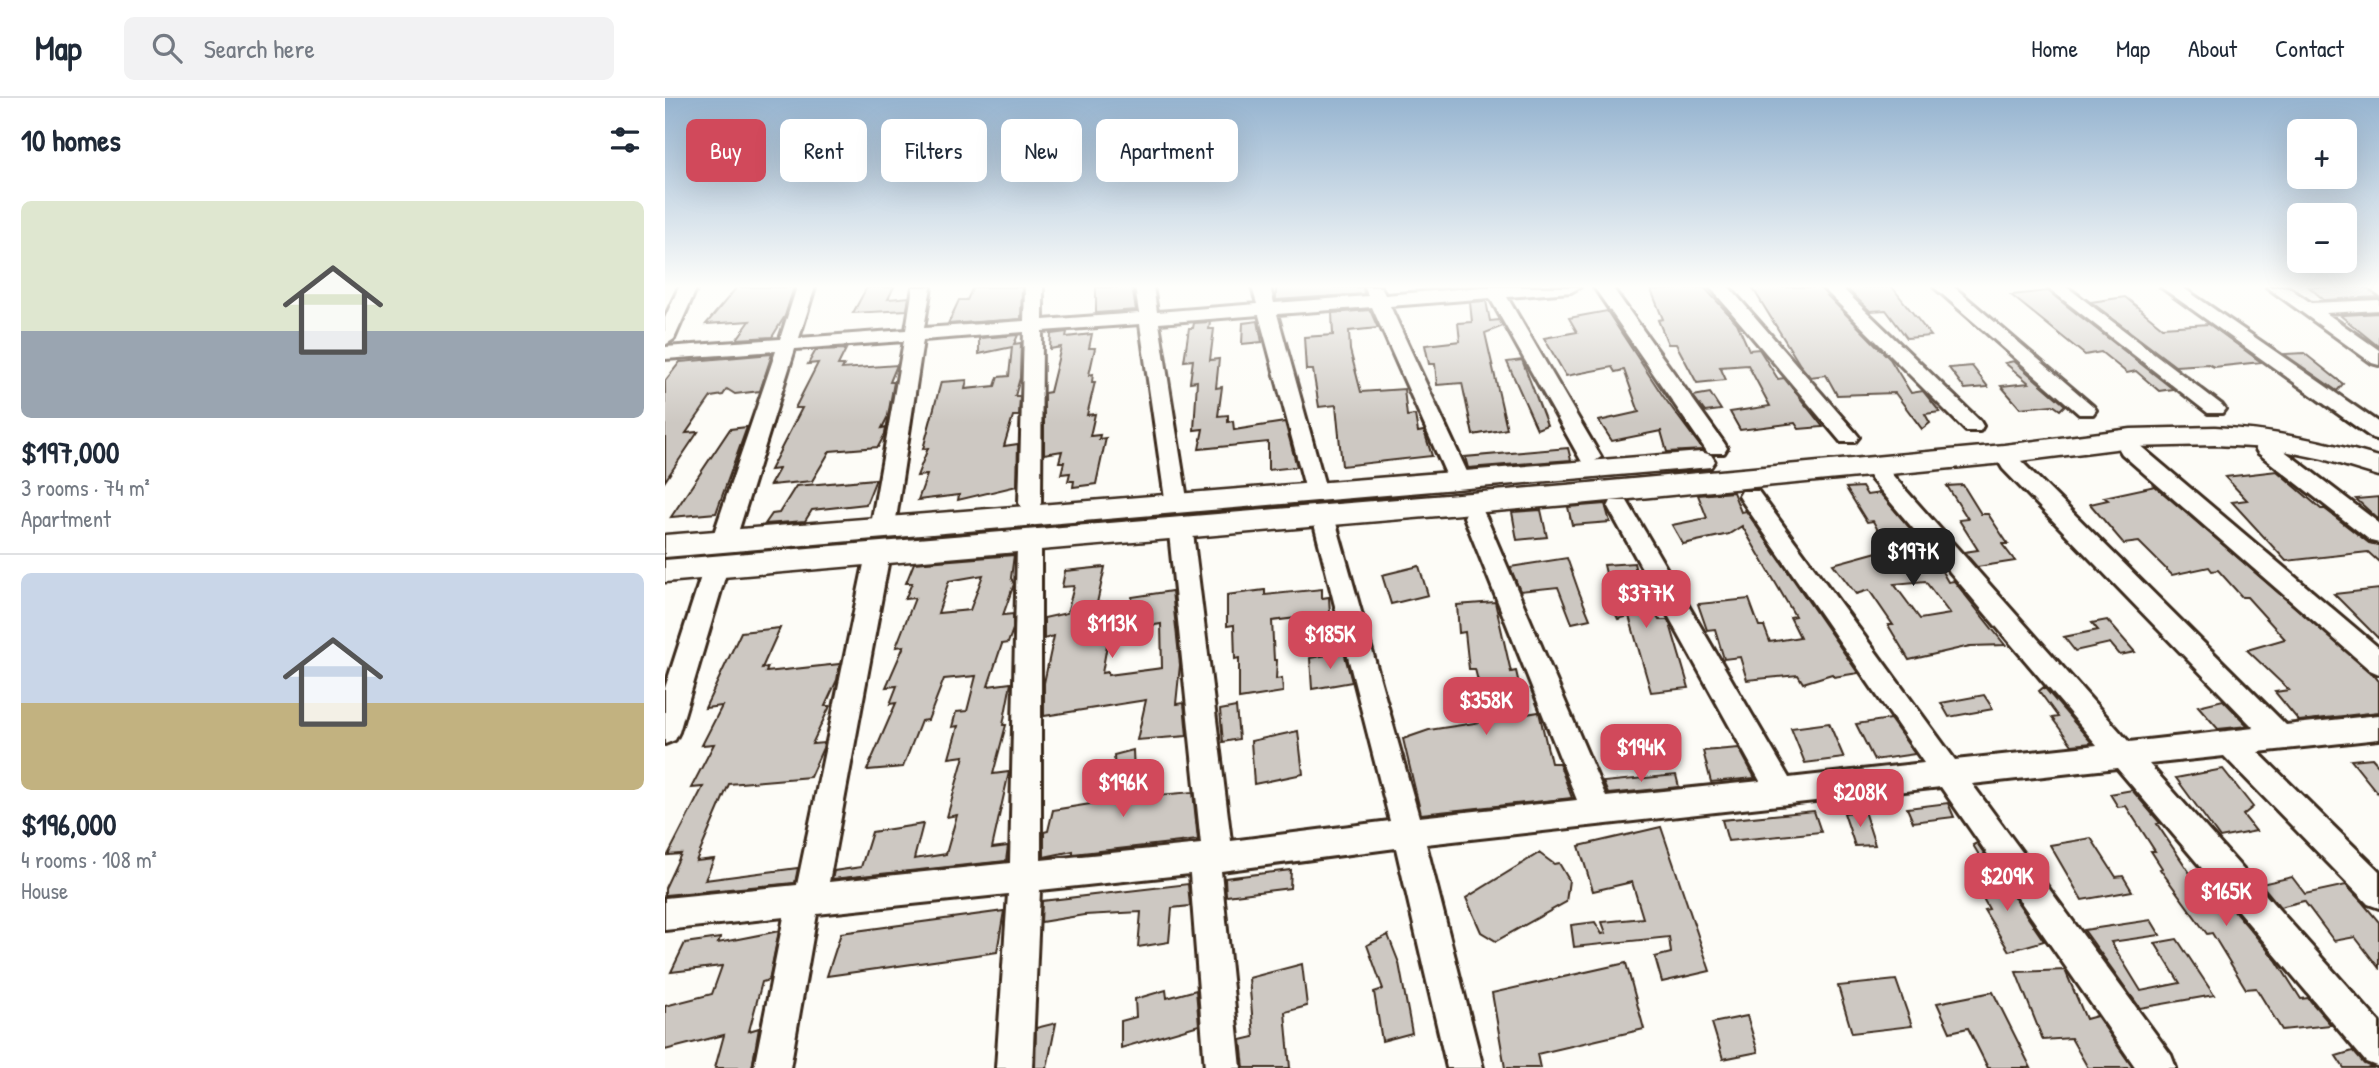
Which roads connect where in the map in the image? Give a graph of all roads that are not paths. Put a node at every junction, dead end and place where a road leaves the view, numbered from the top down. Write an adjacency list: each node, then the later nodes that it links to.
1 (790, 332): 16 (street)
2 (953, 332): 15 (street)
3 (1031, 332): 36 (street)
4 (1148, 332): 35 (street)
5 (1273, 332): 37 (street)
6 (1393, 332): 32 (street)
7 (1518, 332): 28 (street)
8 (1635, 332): 24 (street)
9 (1758, 332): 23 (street)
10 (1877, 332): 21 (street)
11 (1995, 332): 20 (street)
12 (2115, 332): 19 (street)
13 (2235, 332): 22 (street)
14 (2341, 332): 18 (street)
15 (912, 335): 16 (street); 40 (street)
16 (785, 345): 17 (street); 45 (street)
17 (665, 353)
18 (2379, 359)
19 (2215, 409)
20 (2086, 411)
21 (1973, 426)
22 (2379, 433)
23 (1848, 437)
24 (1716, 448)
25 (2130, 449): 48 (street)
26 (2266, 449): 42 (street)
27 (2379, 449): 29 (main road)
28 (1590, 457)
29 (1793, 463): 31 (main road); 37 (main road)
30 (2011, 464): 51 (street)
31 (2379, 467)
32 (1457, 474)
33 (1879, 474): 53 (street)
34 (1750, 496): 54 (street)
35 (1176, 499)
36 (1030, 503)
37 (1319, 504): 45 (main road); 57 (street)
38 (1619, 507): 55 (street)
39 (1475, 517): 56 (street)
40 (884, 519)
41 (1181, 533): 58 (street)
42 (2379, 535)
43 (665, 546): 45 (main road)
44 (1029, 547): 59 (street)
45 (719, 554): 47 (main road); 50 (street)
46 (876, 564): 61 (street)
47 (665, 570)
48 (2379, 663)
49 (2379, 727): 51 (street)
50 (665, 732)
51 (2280, 737): 52 (street)
52 (2230, 743): 53 (street); 60 (street)
53 (2124, 754): 54 (street); 63 (street)
54 (1949, 773): 55 (street); 68 (street)
55 (1782, 792): 56 (street)
56 (1597, 812): 57 (street)
57 (1408, 832): 58 (street); 67 (street)
58 (1211, 857): 59 (street); 66 (street)
59 (1025, 877): 61 (street); 65 (street)
60 (2379, 893)
61 (807, 900): 62 (street); 64 (street)
62 (665, 914)
63 (2379, 1049)
64 (772, 1068)
65 (1014, 1068)
66 (1223, 1068)
67 (1465, 1068)
68 (2158, 1068)

